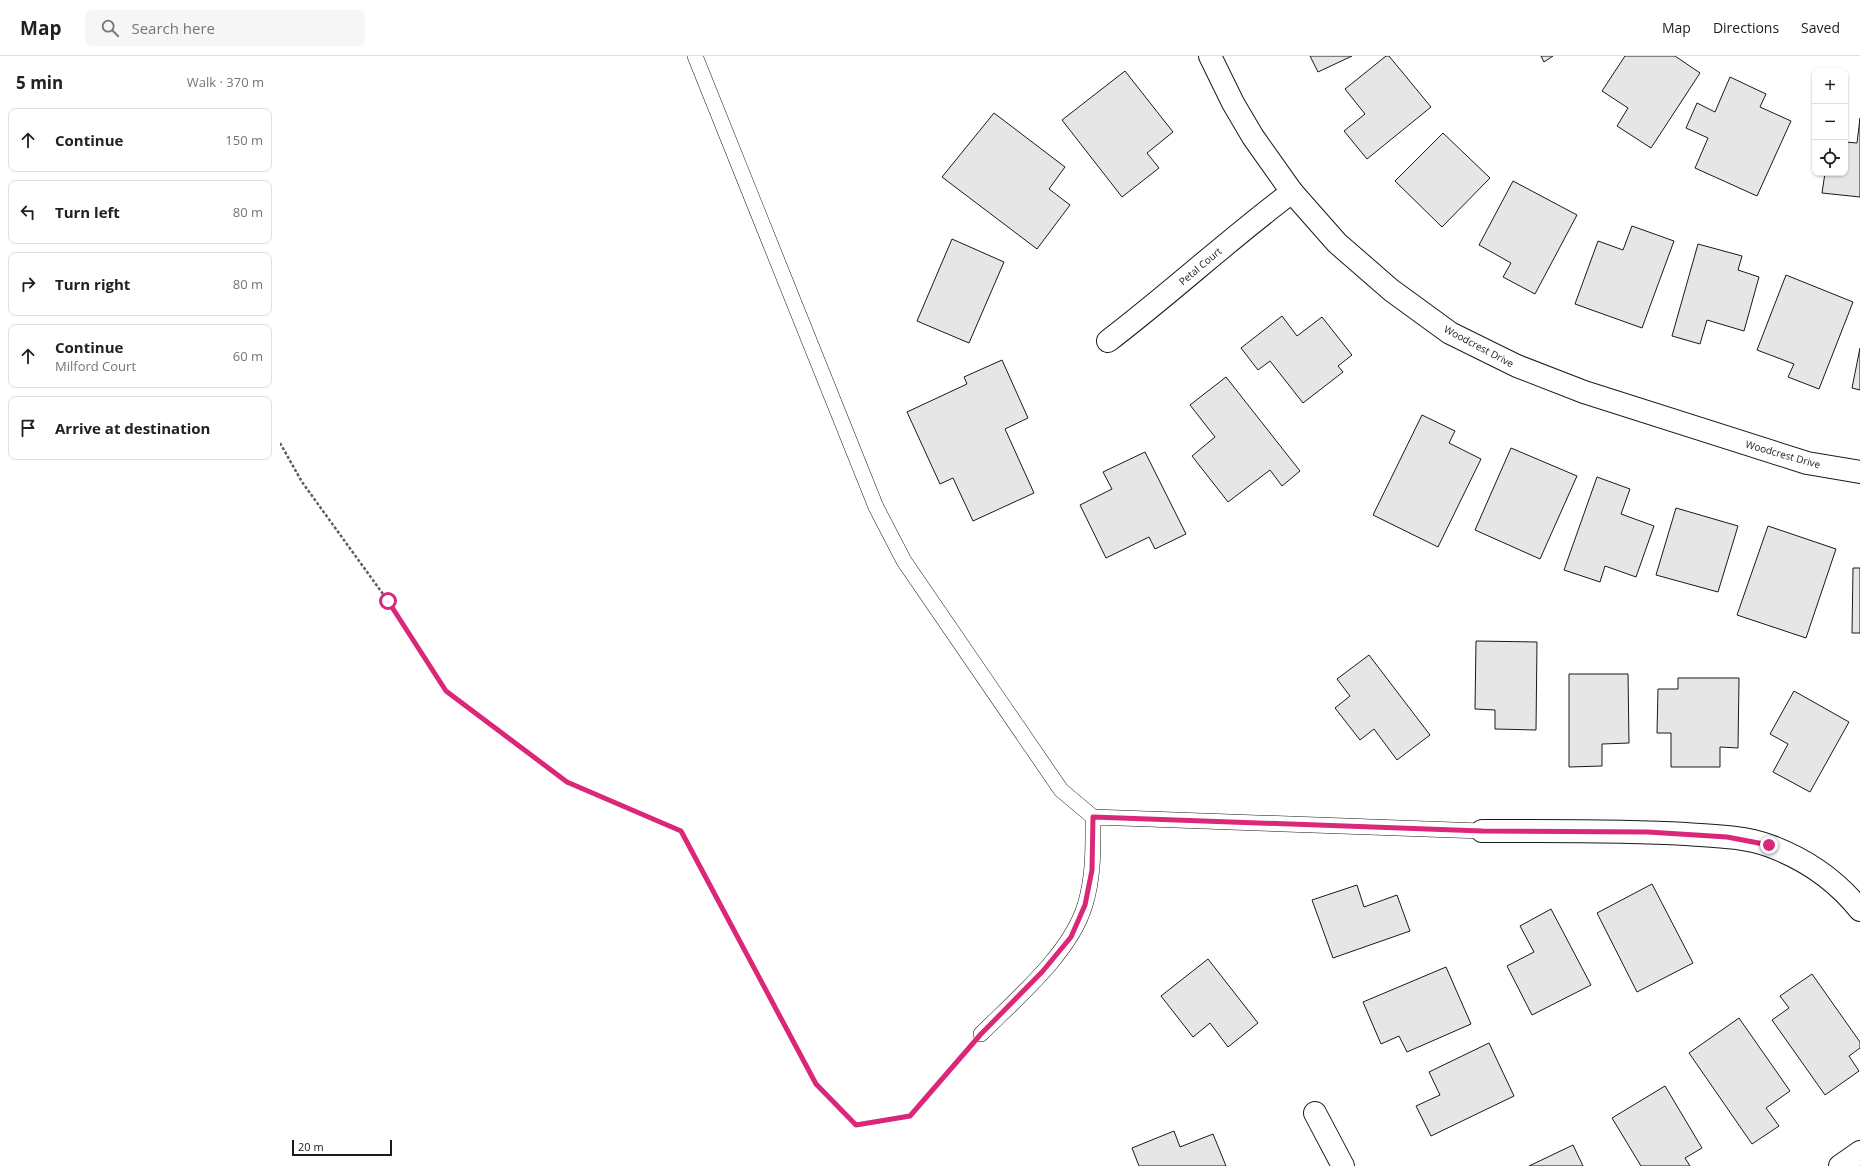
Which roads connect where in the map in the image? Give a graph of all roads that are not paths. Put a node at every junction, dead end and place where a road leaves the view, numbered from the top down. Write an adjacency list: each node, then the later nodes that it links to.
1 (695, 56): 6 (lane)
2 (1210, 56): 3 (street, Woodcrest Drive)
3 (1292, 192): 4 (street, Petal Court); 5 (street, Woodcrest Drive)
4 (1108, 341)
5 (1860, 472)
6 (1093, 817): 7 (lane); 9 (lane)
7 (1482, 831): 8 (street)
8 (1860, 910)
9 (981, 1034)
10 (1314, 1113): 12 (street)
11 (1860, 1152): 13 (street)
12 (1343, 1166)
13 (1840, 1166)

